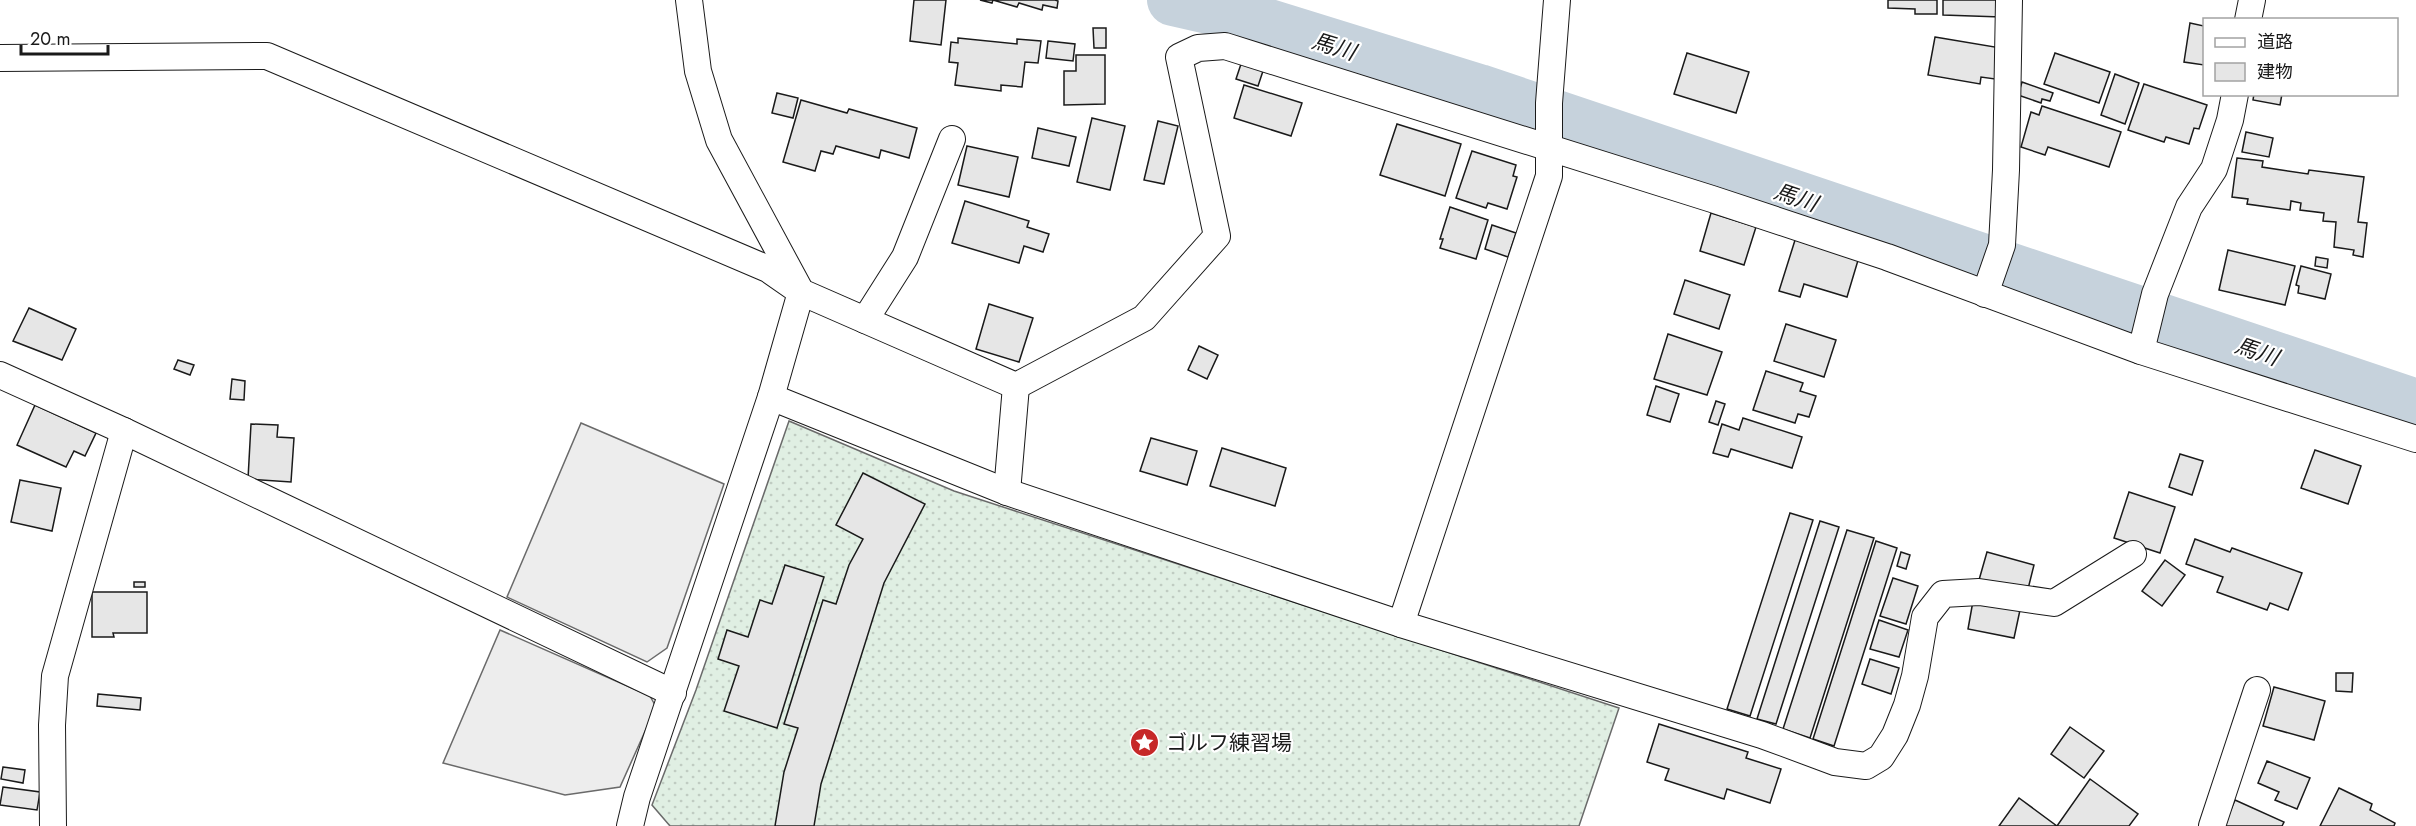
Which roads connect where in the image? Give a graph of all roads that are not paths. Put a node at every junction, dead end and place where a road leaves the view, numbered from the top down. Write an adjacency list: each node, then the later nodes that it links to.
1 (688, 0): 11 (street)
2 (1557, 0): 9 (street)
3 (2009, 0): 10 (street)
4 (2252, 0): 5 (street)
5 (2248, 18)
6 (0, 58): 11 (street)
7 (2235, 96): 13 (street)
8 (952, 139): 12 (street)
9 (1549, 141): 10 (street); 15 (street); 21 (street)
10 (1988, 284): 13 (street)
11 (801, 292): 12 (street); 16 (street)
12 (865, 320): 15 (street)
13 (2142, 342): 18 (street)
14 (0, 375): 17 (street)
15 (1016, 386): 19 (street)
16 (771, 397): 19 (street); 23 (street)
17 (124, 431): 23 (street); 24 (street)
18 (2416, 438)
19 (1007, 492): 21 (street)
20 (2133, 554): 21 (street)
21 (1401, 624)
22 (2257, 690): 26 (street)
23 (673, 693): 25 (street)
24 (53, 826)
25 (630, 826)
26 (2212, 826)

